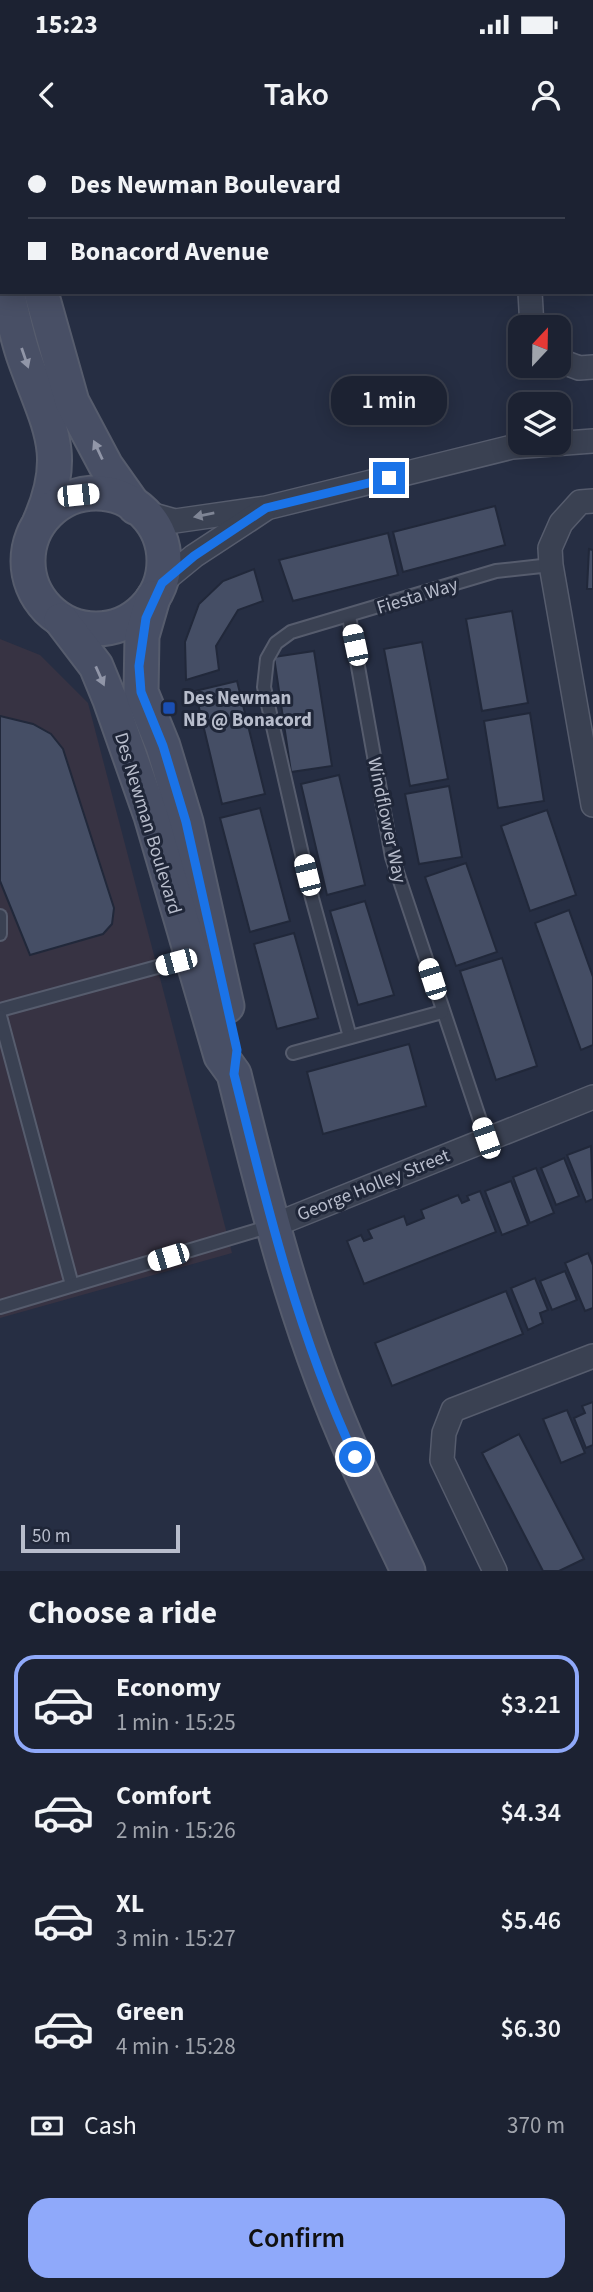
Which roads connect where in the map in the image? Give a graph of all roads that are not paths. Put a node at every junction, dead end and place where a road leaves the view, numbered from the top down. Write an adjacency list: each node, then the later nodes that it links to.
1 (8, 294): 11 (street, one-way to 11)
2 (42, 294): 10 (street, one-way to 2)
3 (530, 294): 4 (street)
4 (531, 315)
5 (571, 365): 6 (street)
6 (593, 367)
7 (593, 441): 9 (street)
8 (593, 501): 12 (street)
9 (266, 508): 10 (street, one-way to 10); 13 (street)
10 (139, 509): 11 (street); 13 (street)
11 (40, 521): 15 (street)
12 (551, 565): 14 (lane, Fiesta Way); 16 (street)
13 (157, 591): 15 (street); 25 (street, Des Newman Boulevard)
14 (349, 615): 21 (lane, Windflower Way); 23 (lane, Fiesta Way)
15 (61, 620): 19 (street, Des Newman Boulevard, one-way to 19)
16 (593, 805)
17 (0, 916): 18 (lane)
18 (0, 934)
19 (190, 958): 20 (lane); 25 (street, Des Newman Boulevard)
20 (0, 1010)
21 (442, 1012): 23 (lane); 27 (lane, Windflower Way)
22 (0, 1016): 29 (lane)
23 (351, 1037): 24 (lane)
24 (293, 1053)
25 (234, 1074): 28 (street, Des Newman Boulevard)
26 (593, 1097): 27 (street, George Holley Street)
27 (486, 1138): 28 (street, George Holley Street)
28 (272, 1226): 29 (lane); 32 (street, Des Newman Boulevard)
29 (72, 1285): 30 (lane)
30 (0, 1307)
31 (593, 1356): 33 (street)
32 (408, 1571)
33 (495, 1571)

